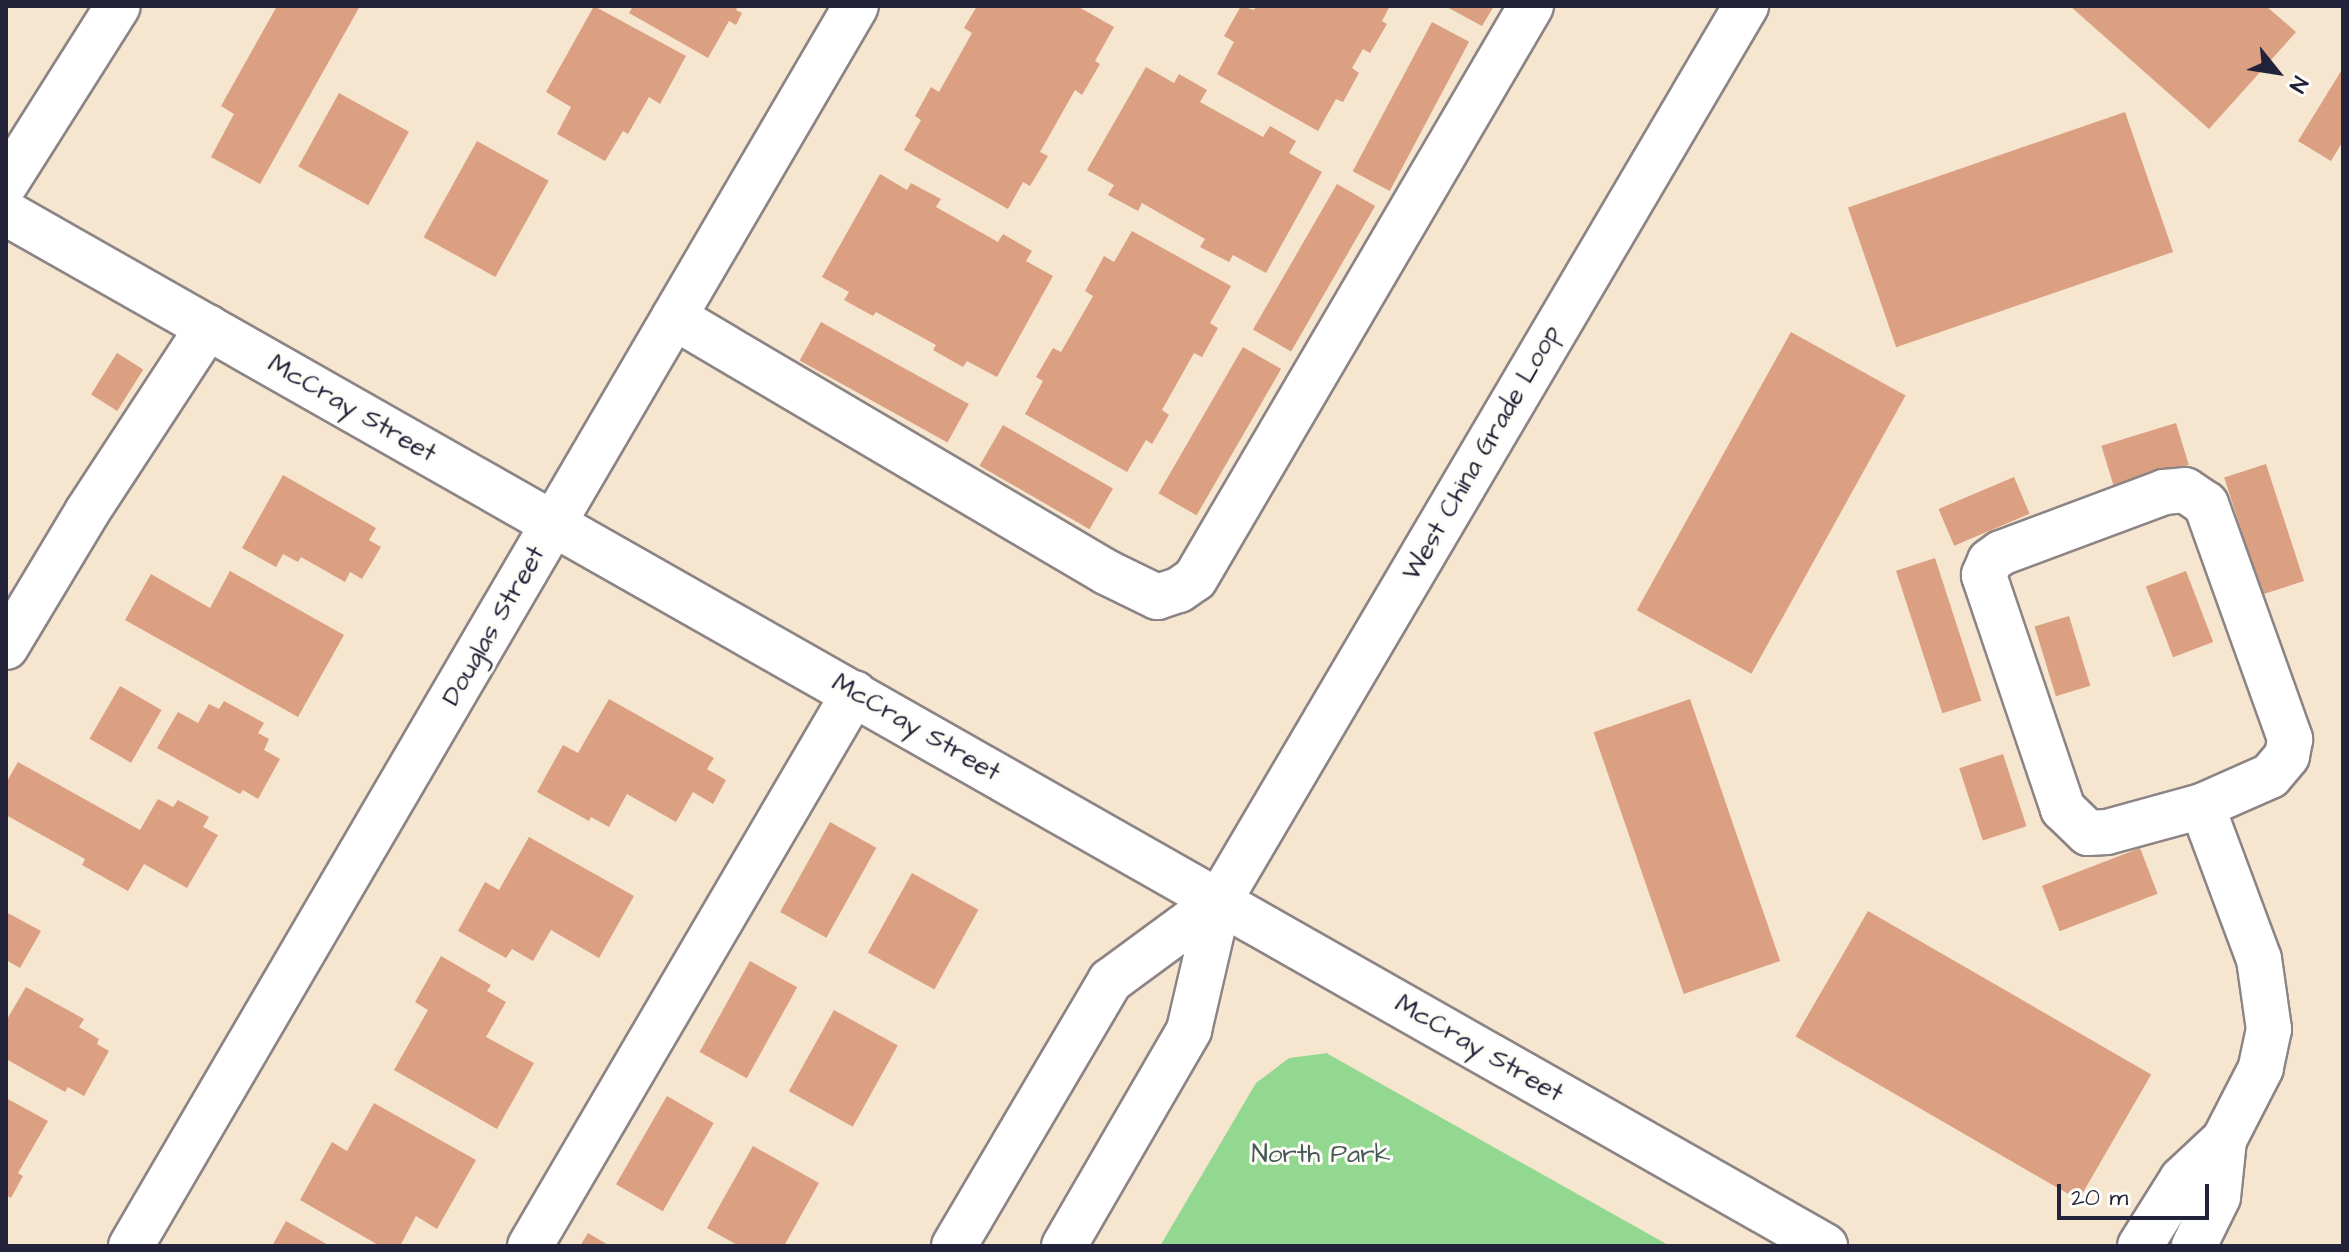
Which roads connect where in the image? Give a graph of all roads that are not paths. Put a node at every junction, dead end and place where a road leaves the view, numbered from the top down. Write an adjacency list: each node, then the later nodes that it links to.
1 (118, 6): 5 (street)
2 (856, 6): 7 (street, Douglas Street)
3 (1531, 6): 7 (street)
4 (1746, 6): 13 (street, West China Grade Loop)
5 (6, 183)
6 (6, 213): 8 (street, McCray Street)
7 (674, 317): 9 (street, Douglas Street)
8 (208, 327): 9 (street, McCray Street); 10 (street)
9 (554, 523): 11 (street, McCray Street); 15 (street, Douglas Street)
10 (6, 647)
11 (854, 693): 13 (street, McCray Street); 16 (street)
12 (2202, 806): 12 (street); 14 (street)
13 (1219, 901): 17 (street, West China Grade Loop); 18 (street, West China Grade Loop); 19 (street, McCray Street)
14 (2224, 1140): 20 (street); 21 (street)
15 (131, 1246)
16 (530, 1246)
17 (954, 1246)
18 (1064, 1246)
19 (1825, 1246)
20 (2140, 1246)
21 (2194, 1246)

